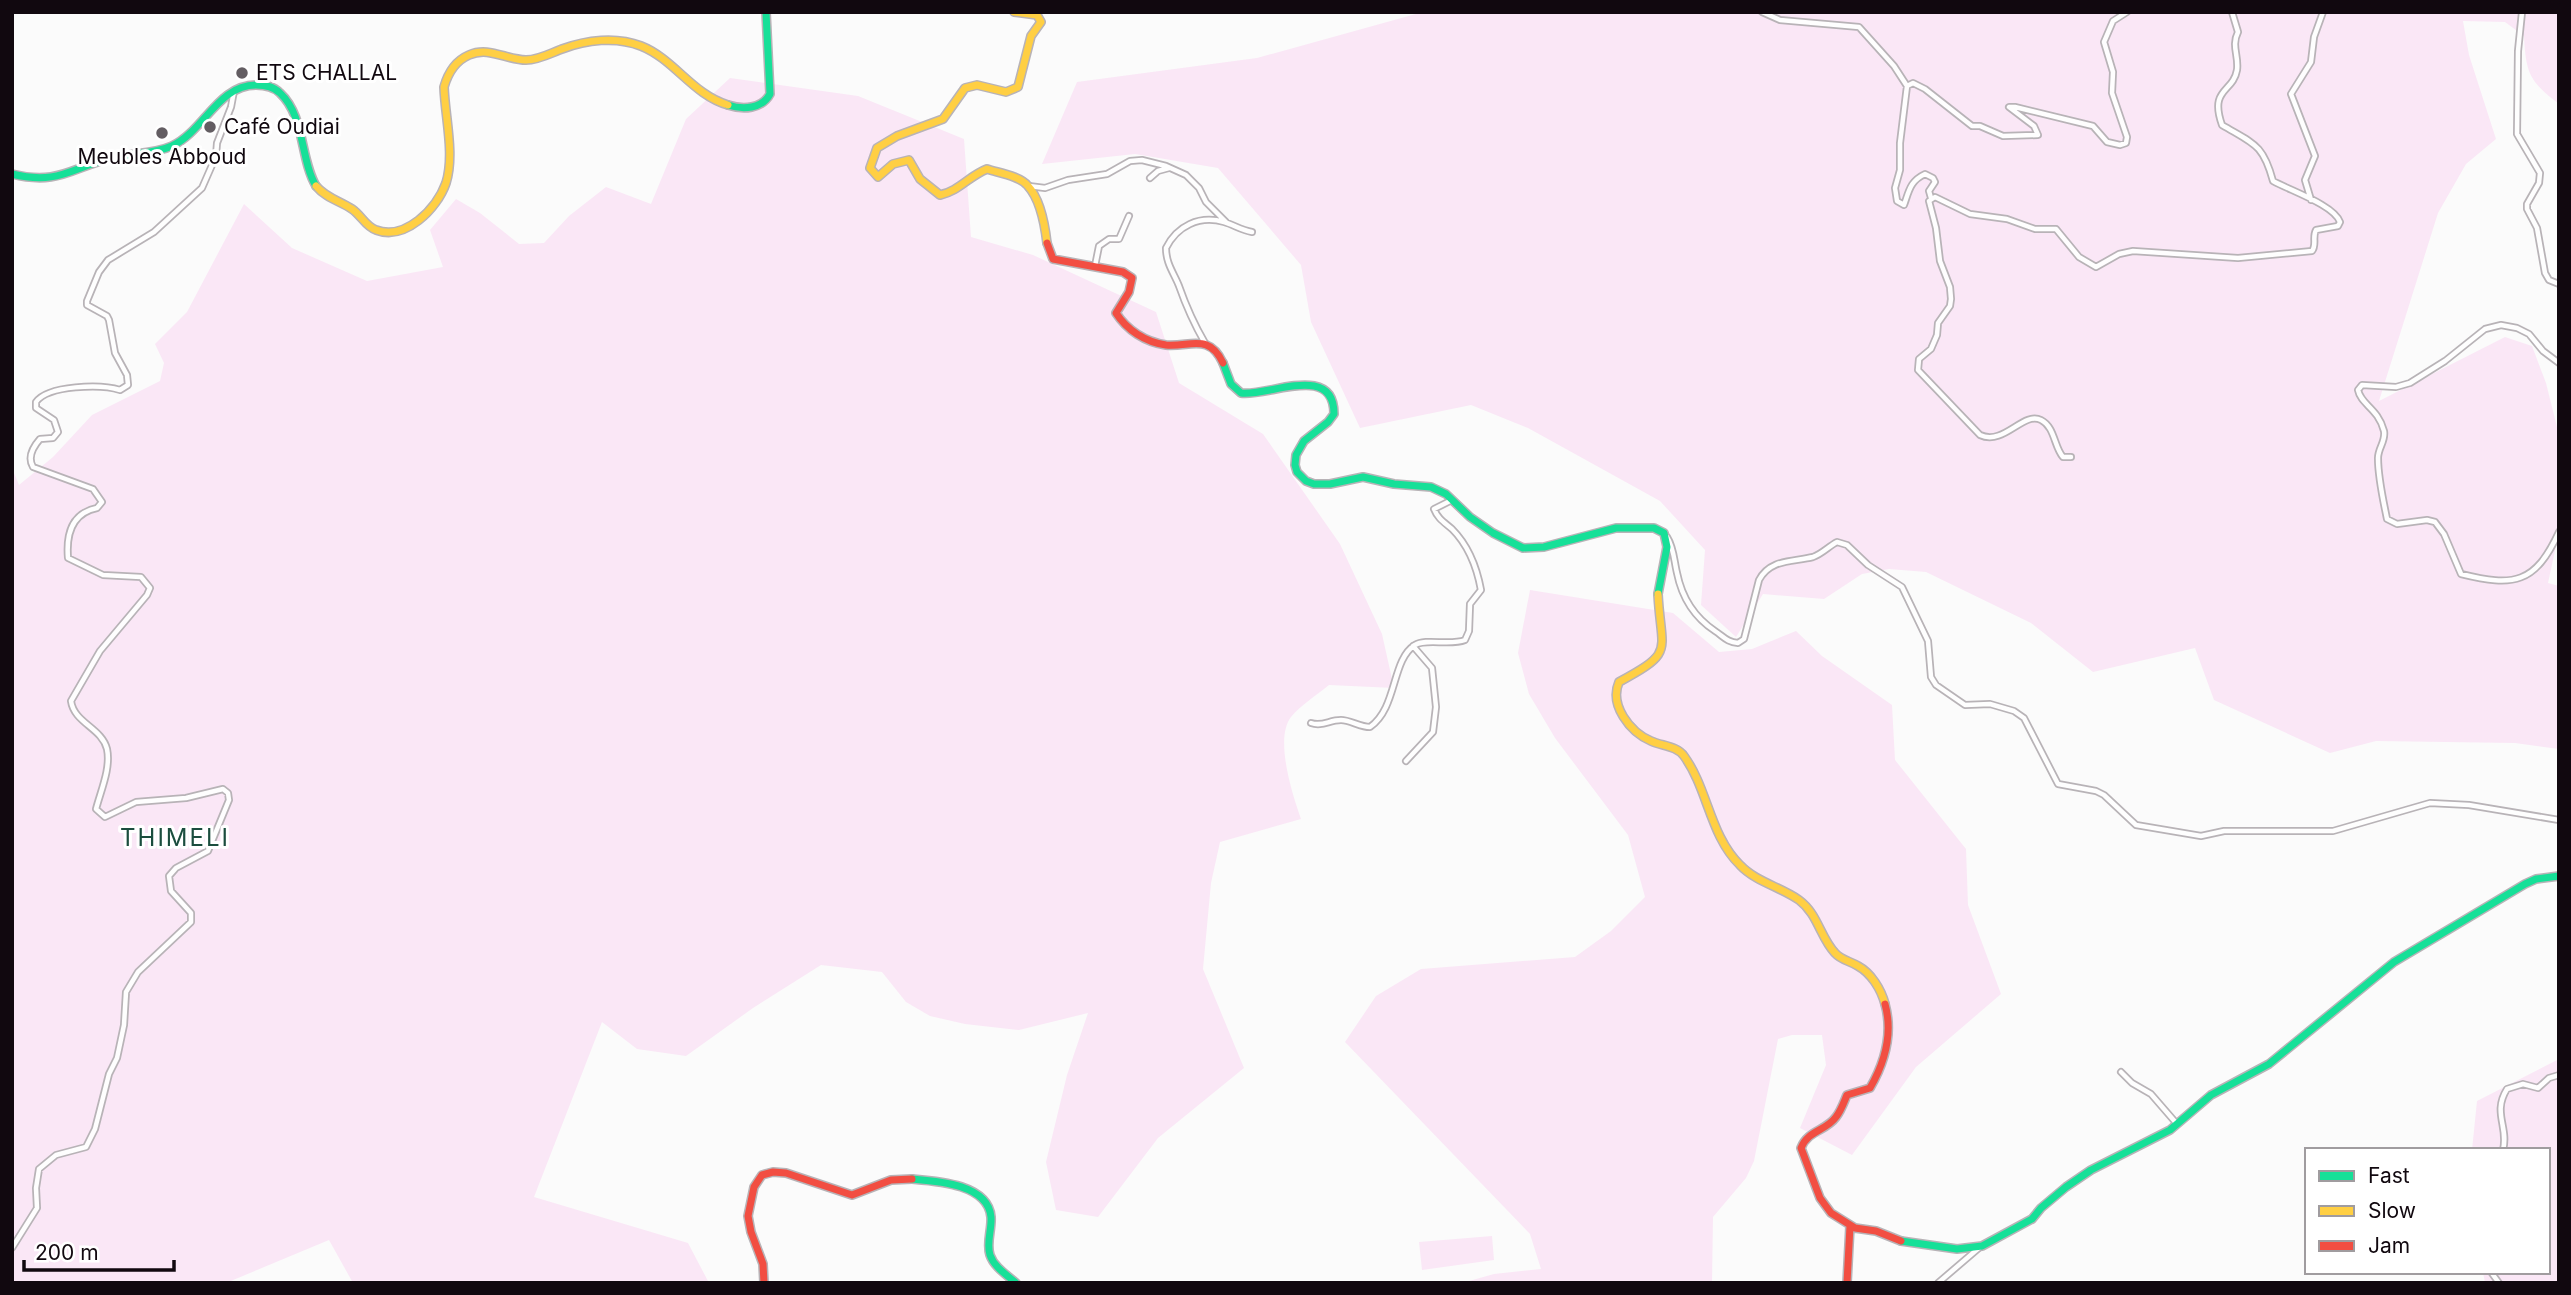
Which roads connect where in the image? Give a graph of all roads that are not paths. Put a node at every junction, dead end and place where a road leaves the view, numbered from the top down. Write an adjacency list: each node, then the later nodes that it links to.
1 (766, 12): 9 (street)
2 (1014, 12): 15 (street)
3 (1762, 12): 8 (street)
4 (2127, 12): 8 (street)
5 (2230, 12): 17 (street)
6 (2323, 12): 17 (street)
7 (2522, 12): 22 (street)
8 (1907, 86): 16 (street)
9 (234, 90): 10 (street); 11 (street)
10 (219, 102): 11 (street); 13 (street)
11 (231, 107): 40 (street)
12 (1173, 168): 14 (street); 15 (street); 19 (street)
13 (12, 174)
14 (1150, 178)
15 (1029, 186): 21 (street)
16 (1931, 198): 17 (street); 25 (street)
17 (2311, 200)
18 (1129, 216): 21 (street)
19 (1226, 222): 20 (street); 23 (street)
20 (1252, 232)
21 (1095, 266): 23 (street)
22 (2559, 284)
23 (1205, 344): 26 (street)
24 (2559, 363): 27 (street)
25 (2071, 457)
26 (1453, 500): 28 (street); 29 (street)
27 (2559, 533)
28 (1664, 534): 32 (street); 38 (street)
29 (1413, 646): 30 (street); 31 (street)
30 (1311, 723)
31 (1406, 761)
32 (2559, 820)
33 (2559, 876): 36 (street)
34 (2121, 1072): 36 (street)
35 (2559, 1075): 37 (street)
36 (2177, 1124): 39 (street)
37 (2503, 1148)
38 (1850, 1226): 39 (street); 43 (street)
39 (1982, 1246): 44 (street)
40 (12, 1248)
41 (764, 1283): 42 (street)
42 (1016, 1283)
43 (1847, 1283)
44 (1938, 1283)

